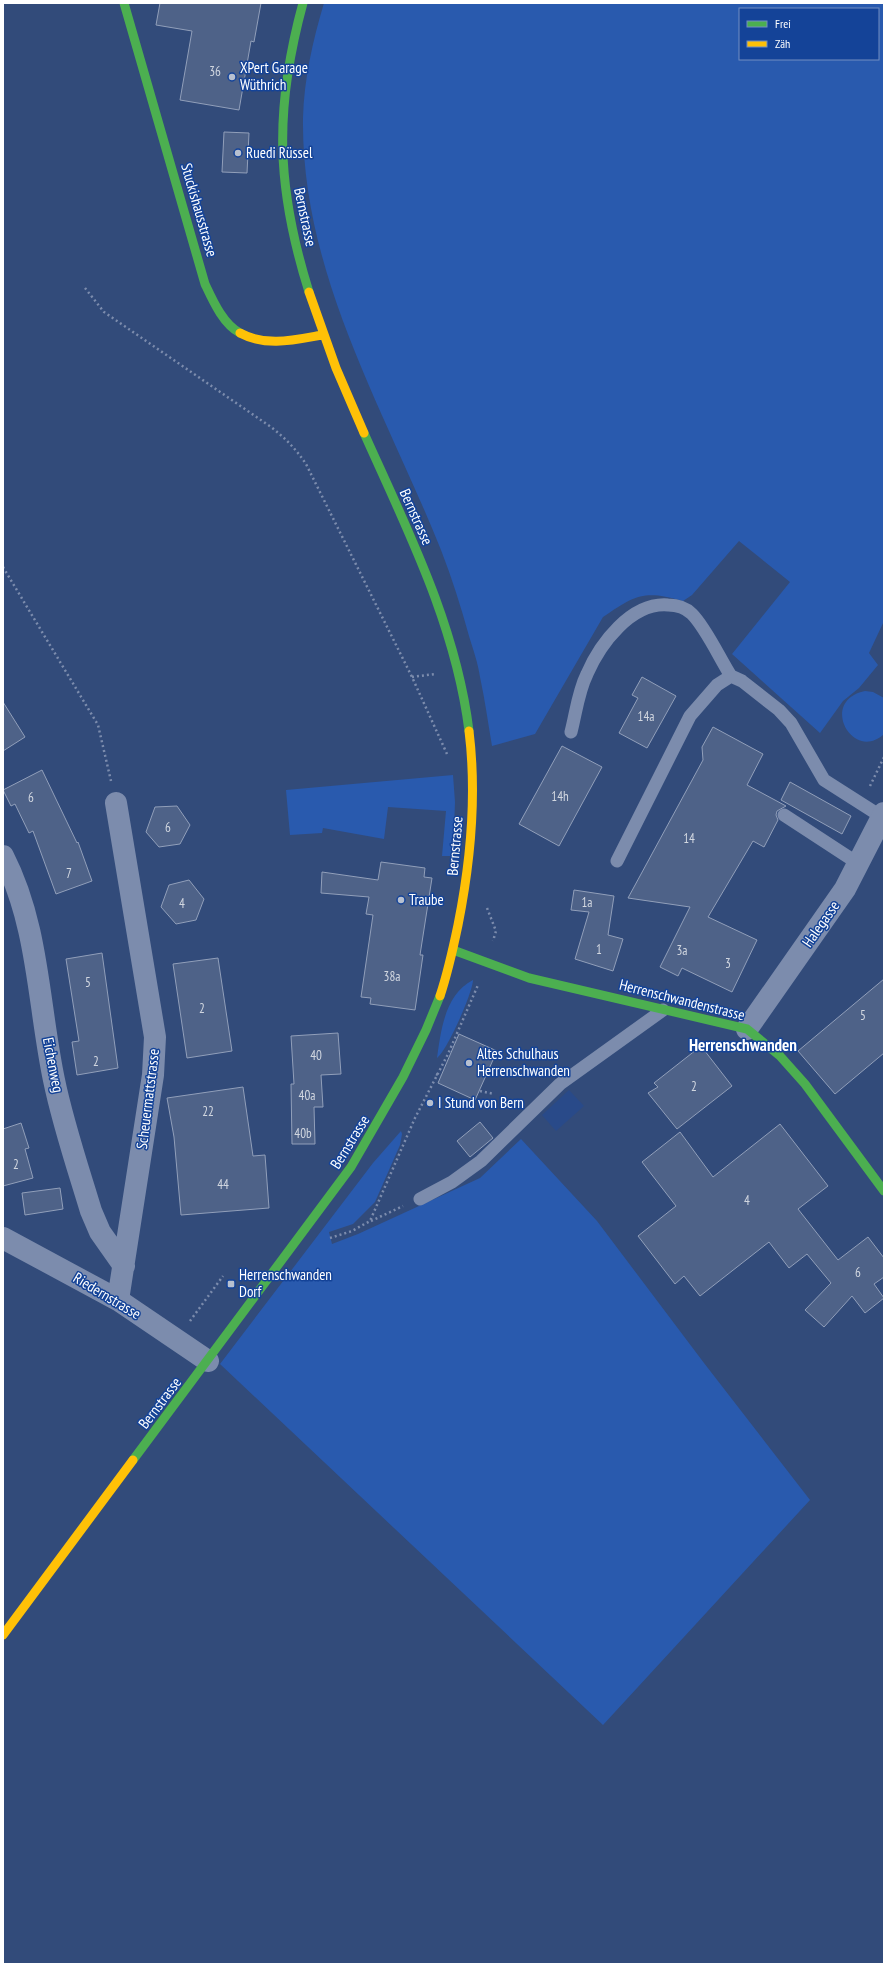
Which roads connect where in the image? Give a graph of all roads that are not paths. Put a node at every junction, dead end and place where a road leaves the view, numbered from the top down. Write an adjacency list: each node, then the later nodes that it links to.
1 (124, 3): 3 (main road, Stuckishausstrasse)
2 (303, 3): 3 (main road, Bernstrasse)
3 (322, 335): 12 (main road, Bernstrasse)
4 (731, 676): 5 (lane); 8 (lane); 10 (lane)
5 (571, 732)
6 (116, 803): 18 (street, Scheuermattstrasse)
7 (784, 815): 11 (lane)
8 (883, 815): 11 (street, Halegasse)
9 (3, 856): 18 (street, Eichenweg)
10 (617, 861)
11 (858, 864): 14 (street, Halegasse)
12 (453, 950): 13 (main road, Herrenschwandenstrasse); 20 (main road, Bernstrasse)
13 (663, 1010): 14 (main road, Herrenschwandenstrasse); 16 (lane)
14 (747, 1029): 15 (main road, Herrenschwandenstrasse)
15 (884, 1191)
16 (420, 1199)
17 (3, 1238): 19 (street, Riedernstrasse)
18 (124, 1266): 19 (street, Scheuermattstrasse)
19 (118, 1300): 20 (street, Riedernstrasse)
20 (208, 1361): 21 (main road, Bernstrasse)
21 (3, 1635)

